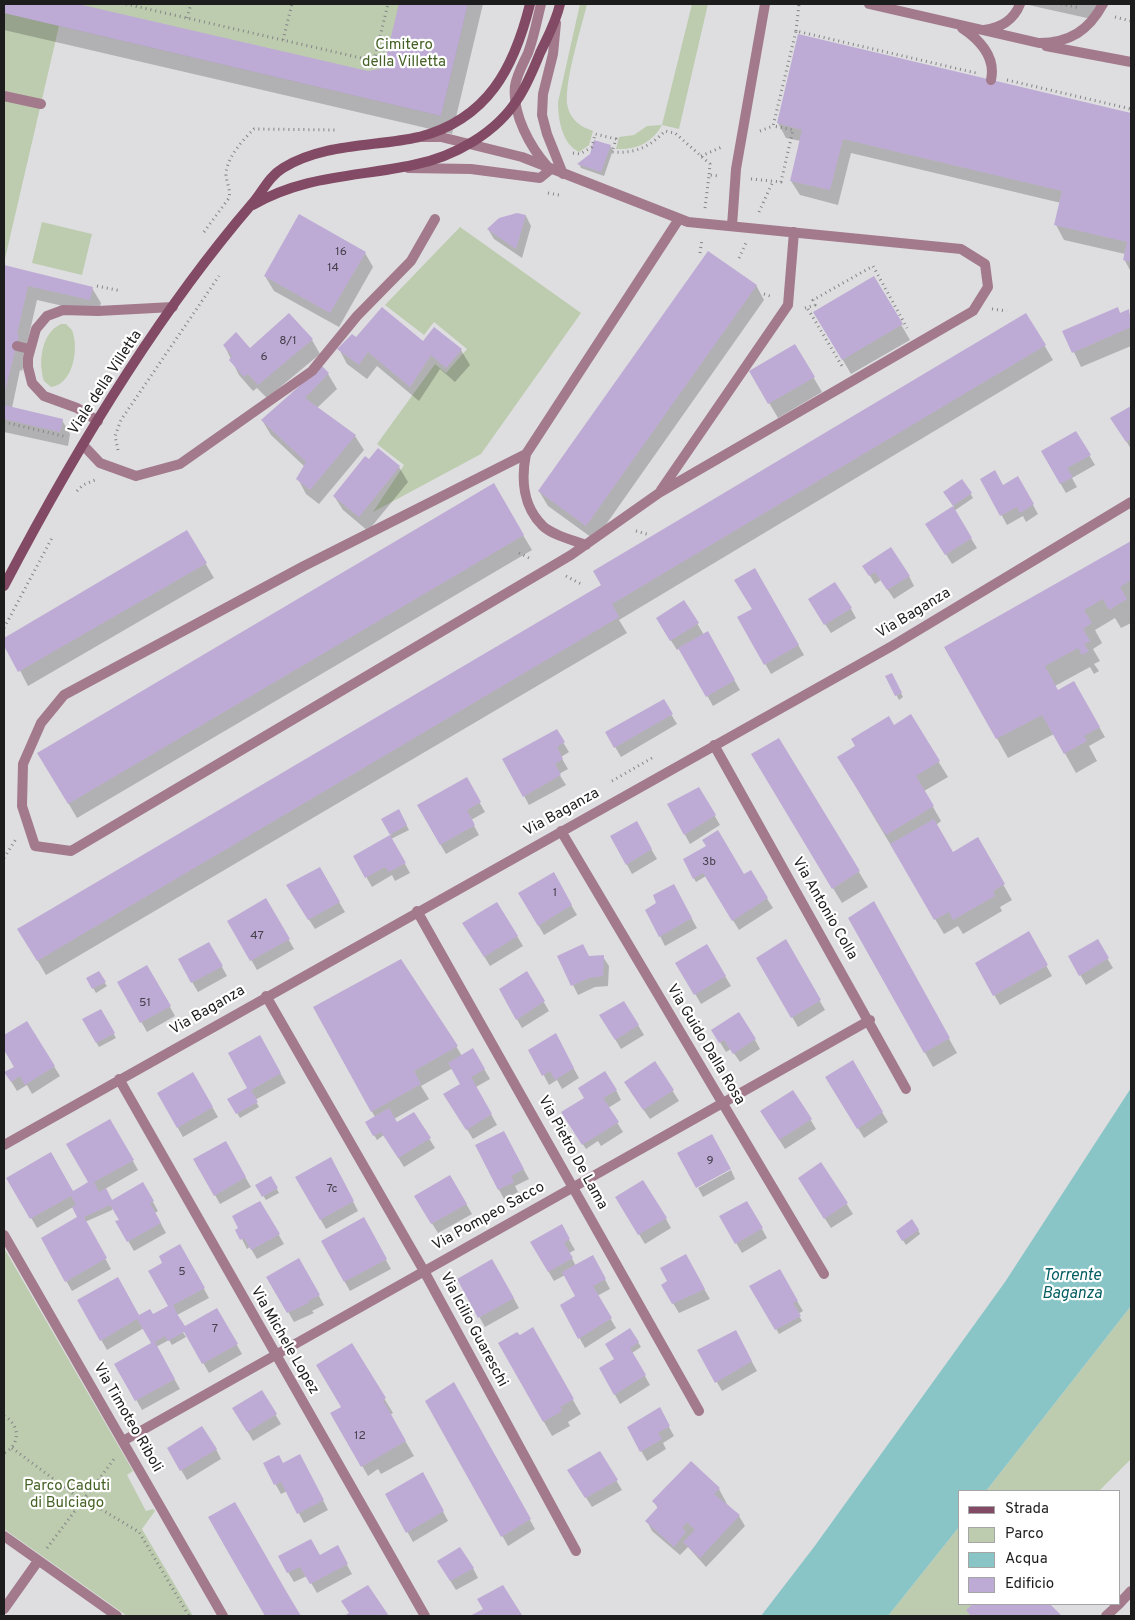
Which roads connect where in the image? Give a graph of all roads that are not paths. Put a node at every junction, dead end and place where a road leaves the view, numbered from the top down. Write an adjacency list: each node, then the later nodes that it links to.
1 (530, 4): 21 (street, Viale della Villetta)
2 (541, 4): 19 (street)
3 (560, 4): 11 (street, Viale della Villetta)
4 (765, 4): 13 (street)
5 (770, 4): 13 (street)
6 (869, 4): 10 (street)
7 (907, 4): 10 (street)
8 (1020, 4): 14 (street)
9 (1103, 4): 15 (street)
10 (882, 7): 12 (street)
11 (557, 18): 19 (street, Viale della Villetta); 25 (street)
12 (947, 22): 14 (street); 17 (street)
13 (761, 23): 29 (street)
14 (973, 29): 15 (street)
15 (1023, 41): 16 (street)
16 (1131, 62)
17 (991, 77)
18 (4, 96): 20 (street)
19 (516, 102): 22 (street, Viale della Villetta); 24 (street)
20 (41, 104)
21 (419, 137): 22 (street); 26 (street, Viale della Villetta)
22 (468, 144): 23 (street, Viale della Villetta); 24 (street)
23 (381, 170): 24 (street); 26 (street, Viale della Villetta)
24 (551, 170): 25 (street)
25 (563, 174): 28 (street)
26 (250, 207): 31 (street, Viale della Villetta)
27 (435, 219): 35 (street)
28 (679, 219): 29 (street); 36 (street)
29 (732, 226): 30 (street)
30 (794, 232): 37 (street); 37 (street)
31 (174, 307): 33 (street); 34 (street, Viale della Villetta)
32 (17, 346): 33 (street)
33 (29, 349): 34 (street)
34 (98, 421): 35 (street, Viale della Villetta)
35 (83, 446): 40 (street, Viale della Villetta)
36 (526, 454): 39 (street); 39 (street)
37 (659, 493): 39 (street)
38 (1131, 502): 41 (street, Via Baganza)
39 (586, 545)
40 (4, 586)
41 (714, 745): 42 (street, Via Baganza); 45 (street, Via Antonio Colla)
42 (561, 830): 43 (street, Via Baganza); 48 (street, Via Guido Dalla Rosa)
43 (417, 911): 44 (street, Via Baganza); 50 (street, Via Pietro De Lama)
44 (266, 996): 46 (street, Via Baganza); 52 (street, Via Icilio Guareschi)
45 (870, 1020): 47 (street, Via Antonio Colla); 48 (street, Via Pompeo Sacco)
46 (119, 1079): 49 (street, Via Baganza); 54 (street, Via Michele Lopez)
47 (906, 1089)
48 (722, 1103): 50 (street, Via Pompeo Sacco); 53 (street, Via Guido Dalla Rosa)
49 (4, 1145)
50 (574, 1187): 52 (street, Via Pompeo Sacco); 55 (street, Via Pietro De Lama)
51 (4, 1235): 56 (street, Via Timoteo Riboli)
52 (424, 1271): 54 (street, Via Pompeo Sacco); 58 (street, Via Icilio Guareschi)
53 (824, 1274)
54 (274, 1355): 56 (street, Via Pompeo Sacco); 66 (street, Via Michele Lopez)
55 (699, 1411)
56 (124, 1443): 65 (street, Via Timoteo Riboli)
57 (4, 1536): 59 (street)
58 (576, 1551)
59 (38, 1561): 63 (street); 64 (street)
60 (1131, 1591): 61 (street)
61 (1120, 1603)
62 (1118, 1605): 67 (street)
63 (4, 1610)
64 (117, 1616)
65 (223, 1616)
66 (425, 1616)
67 (1106, 1616)

